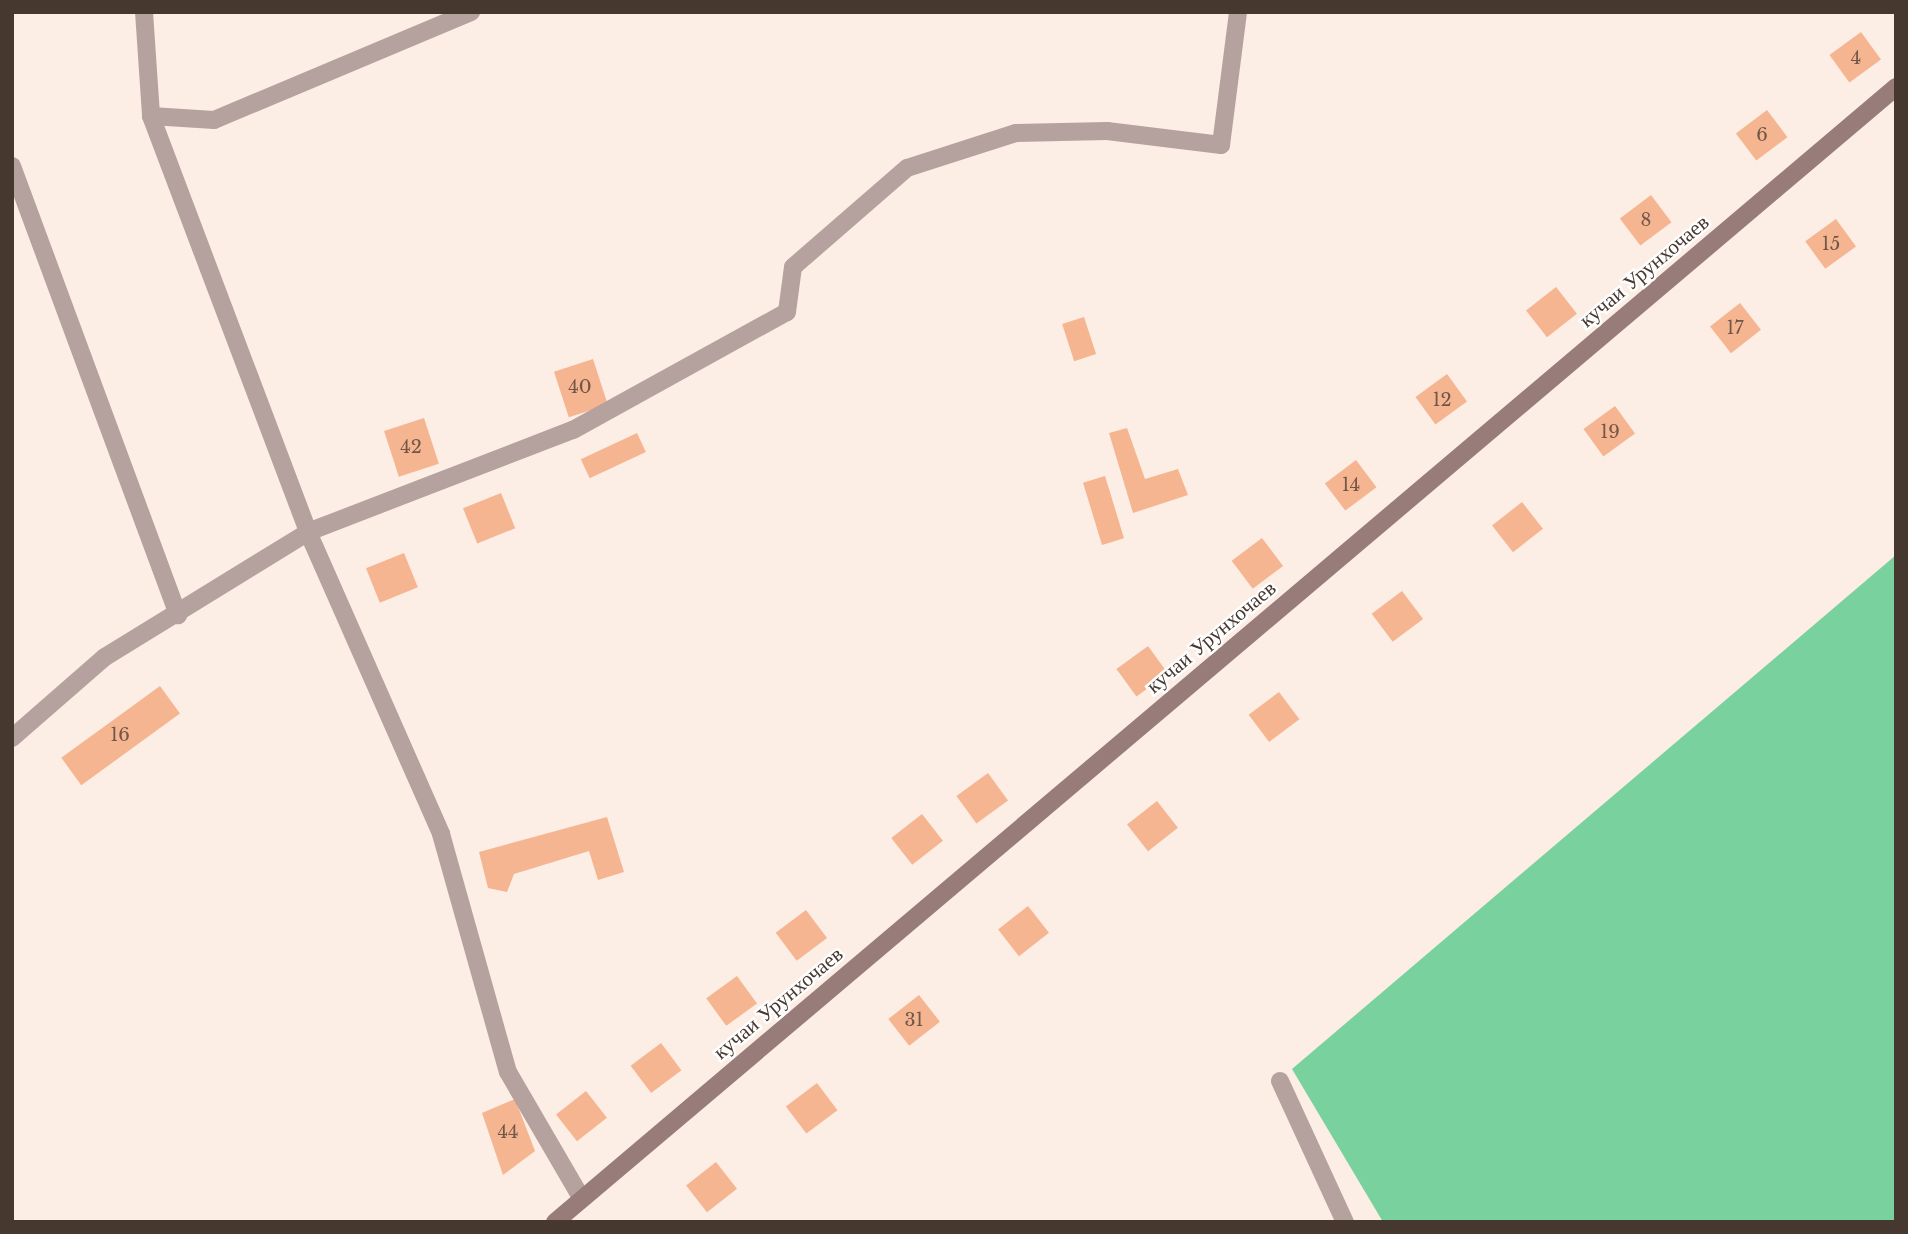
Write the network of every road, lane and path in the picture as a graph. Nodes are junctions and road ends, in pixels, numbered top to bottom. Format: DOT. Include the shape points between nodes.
graph roads {
  1 [pos="144,12"];
  2 [pos="471,12"];
  3 [pos="1238,12"];
  4 [pos="1896,87"];
  5 [pos="151,116"];
  6 [pos="12,166"];
  7 [pos="308,532"];
  8 [pos="178,615"];
  9 [pos="12,738"];
  10 [pos="1280,1081"];
  11 [pos="582,1199"];
  12 [pos="555,1222"];
  13 [pos="1345,1222"];
  1 -- 5 [label="street"];
  2 -- 5 [label="street" via="214,120"];
  3 -- 7 [label="street" via="1221,145 1107,131 1016,133 907,168 793,267 787,312 573,430"];
  4 -- 11 [label="street, кучаи Урунхочаев"];
  5 -- 7 [label="street"];
  6 -- 8 [label="street"];
  7 -- 8 [label="street"];
  7 -- 11 [label="street" via="442,834 508,1072"];
  8 -- 9 [label="street" via="104,657"];
  10 -- 13 [label="street"];
  11 -- 12 [label="street, кучаи Урунхочаев"];
}
